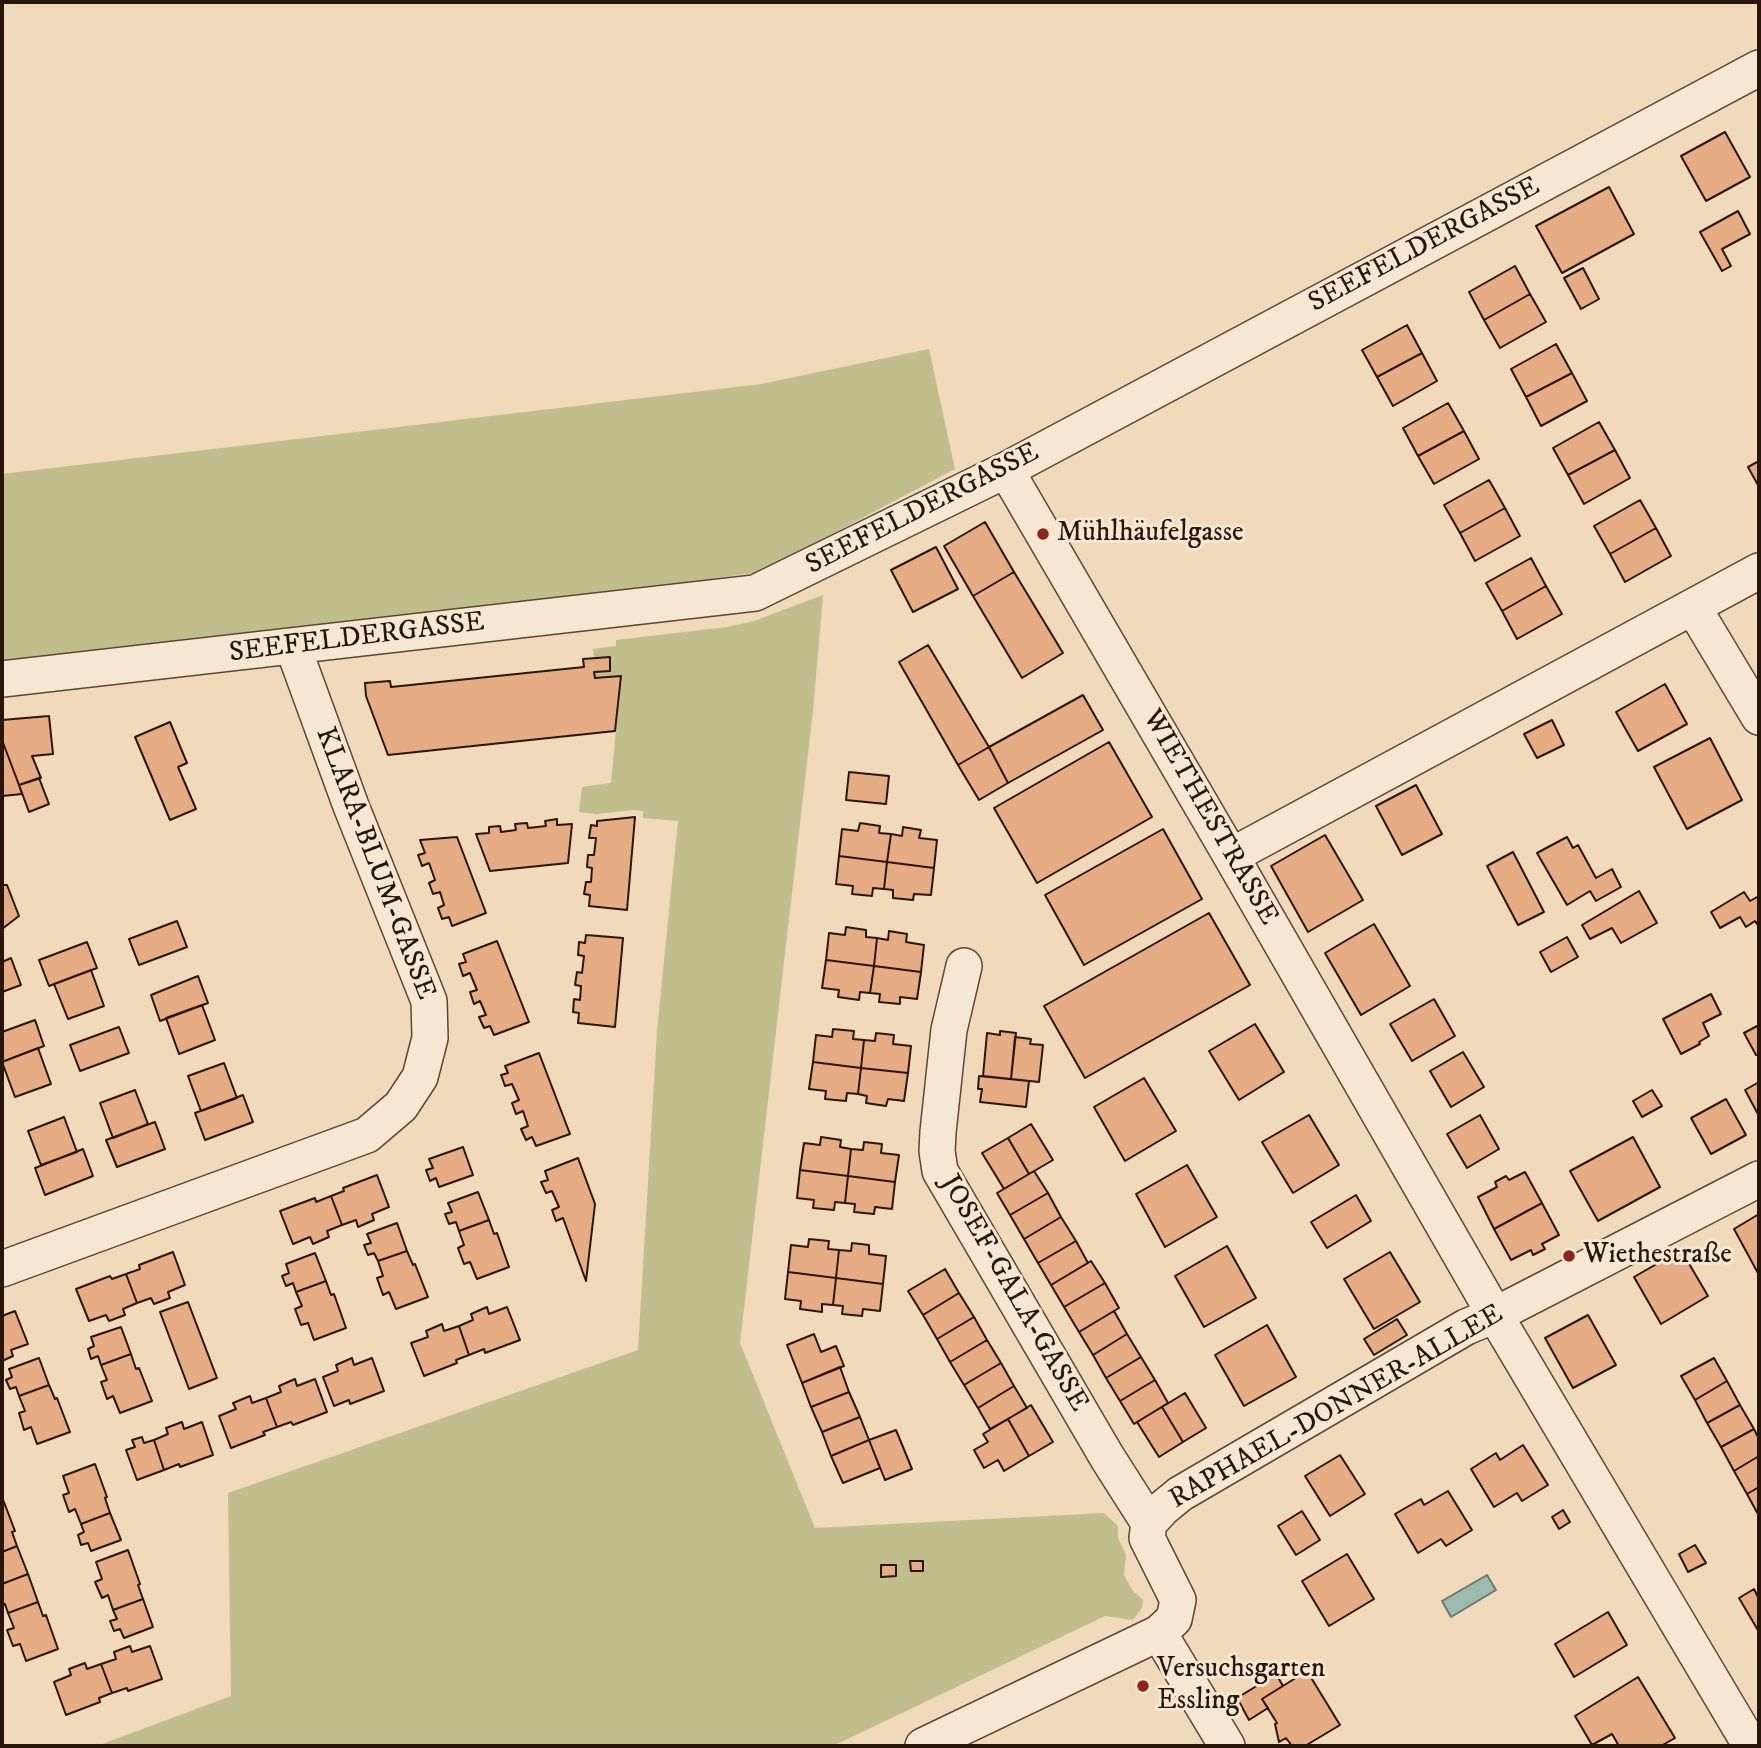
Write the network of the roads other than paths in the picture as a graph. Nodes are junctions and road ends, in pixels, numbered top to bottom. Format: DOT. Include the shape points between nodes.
graph roads {
  1 [pos="1759,68"];
  2 [pos="1006,470"];
  3 [pos="1759,571"];
  4 [pos="1693,607"];
  5 [pos="293,647"];
  6 [pos="2,679"];
  7 [pos="1759,717"];
  8 [pos="1231,856"];
  9 [pos="964,966"];
  10 [pos="1759,1180"];
  11 [pos="2,1269"];
  12 [pos="1495,1315"];
  13 [pos="1149,1523"];
  14 [pos="1159,1633"];
  15 [pos="923,1746"];
  16 [pos="1227,1746"];
  17 [pos="1751,1746"];
  1 -- 2 [label="street, SEEFELDERGASSE"];
  2 -- 5 [label="street, SEEFELDERGASSE" via="755,593"];
  2 -- 8 [label="street, WIETHESTRASSE"];
  3 -- 4 [label="street"];
  4 -- 7 [label="street"];
  4 -- 8 [label="street"];
  5 -- 6 [label="street, SEEFELDERGASSE"];
  5 -- 11 [label="street, KLARA-BLUM-GASSE" via="429,1001 430,1038 420,1077 401,1106 367,1135"];
  8 -- 12 [label="street, WIETHESTRASSE"];
  9 -- 13 [label="street, JOSEF-GALA-GASSE" via="948,1043 938,1132 940,1171"];
  10 -- 12 [label="street, RAPHAEL-DONNER-ALLEE"];
  12 -- 13 [label="street, RAPHAEL-DONNER-ALLEE" via="1466,1327 1180,1494"];
  12 -- 17 [label="street, WIETHESTRASSE"];
  13 -- 14 [label="street, RAPHAEL-DONNER-ALLEE" via="1147,1538 1178,1600 1174,1619"];
  14 -- 15 [label="street"];
  14 -- 16 [label="street"];
}
